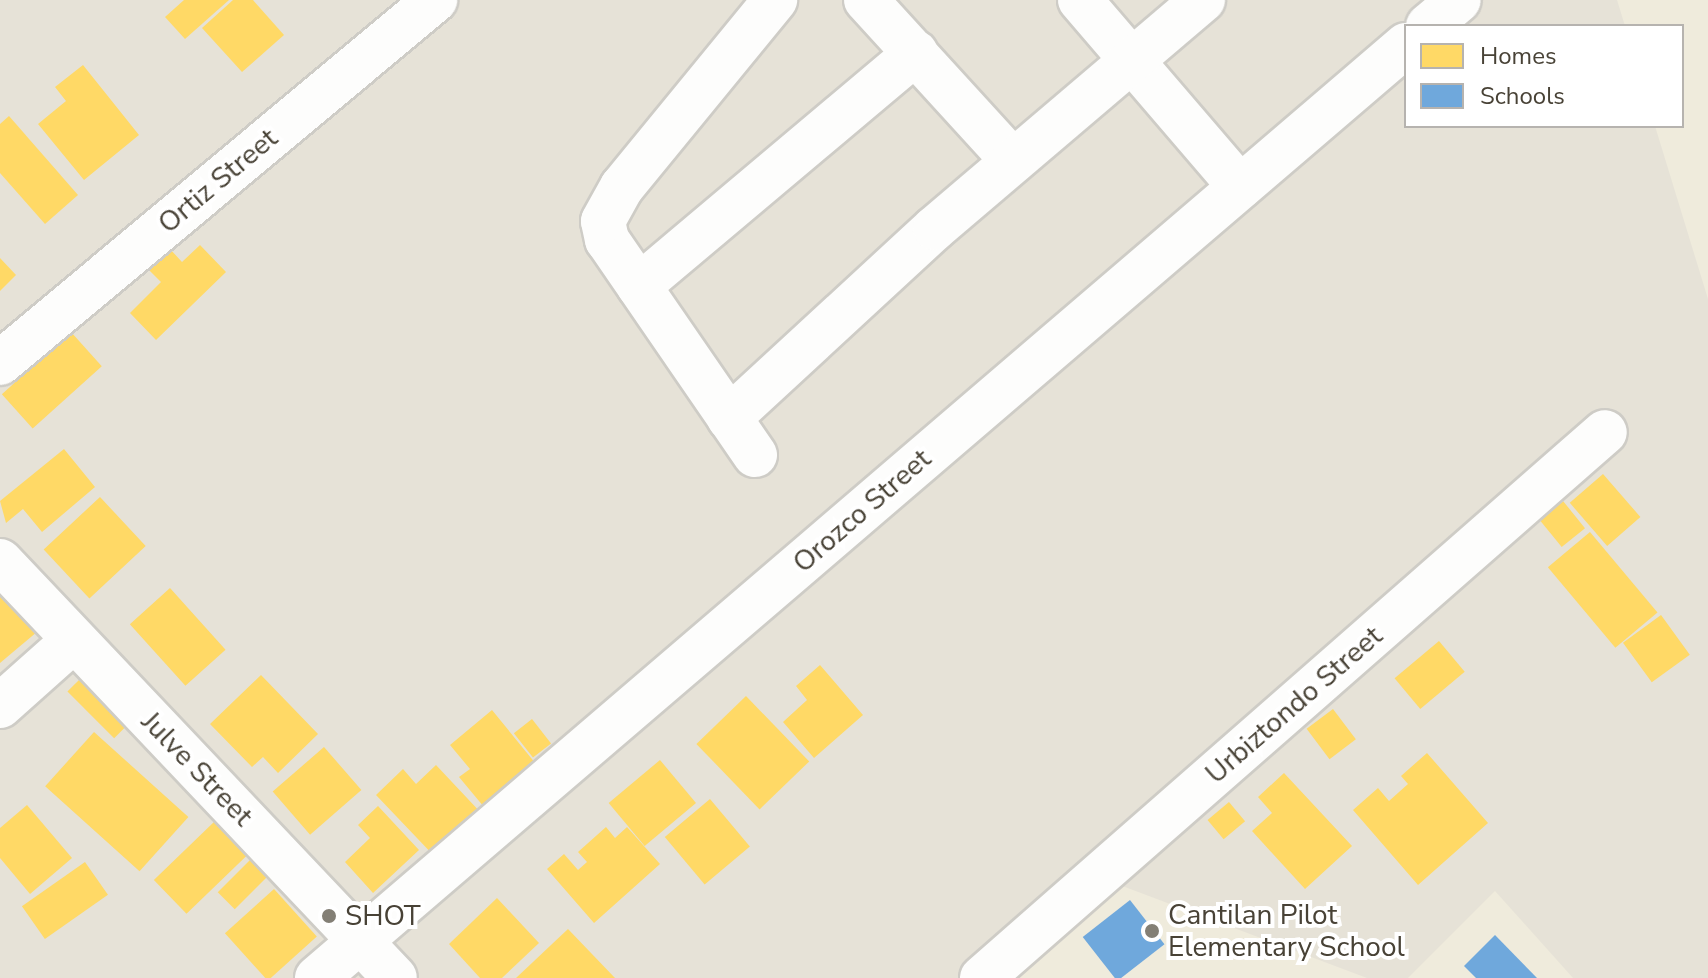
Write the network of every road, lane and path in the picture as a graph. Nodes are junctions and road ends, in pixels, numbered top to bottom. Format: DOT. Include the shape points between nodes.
graph roads {
  1 [pos="435,0"];
  2 [pos="775,0"];
  3 [pos="866,0"];
  4 [pos="1080,0"];
  5 [pos="1203,0"];
  6 [pos="1459,0"];
  7 [pos="1430,24"];
  8 [pos="1404,47"];
  9 [pos="916,53"];
  10 [pos="1133,58"];
  11 [pos="1013,161"];
  12 [pos="1240,187"];
  13 [pos="639,286"];
  14 [pos="0,363"];
  15 [pos="729,418"];
  16 [pos="1605,432"];
  17 [pos="755,455"];
  18 [pos="0,561"];
  19 [pos="74,640"];
  20 [pos="0,706"];
  21 [pos="361,941"];
  22 [pos="317,978"];
  23 [pos="395,978"];
  24 [pos="982,978"];
  1 -- 14 [label="street, Ortiz Street"];
  2 -- 13 [label="street" via="606,211 607,240"];
  3 -- 9 [label="street"];
  4 -- 10 [label="street"];
  5 -- 10 [label="street"];
  6 -- 7 [label="street"];
  8 -- 12 [label="street, Orozco Street"];
  9 -- 11 [label="street"];
  9 -- 13 [label="street"];
  10 -- 11 [label="street"];
  10 -- 12 [label="street"];
  11 -- 15 [label="street"];
  12 -- 21 [label="street, Orozco Street"];
  13 -- 15 [label="street"];
  15 -- 17 [label="street"];
  16 -- 24 [label="street, Urbiztondo Street"];
  18 -- 19 [label="street, Julve Street"];
  19 -- 20 [label="street"];
  19 -- 21 [label="street, Julve Street"];
  21 -- 22 [label="street, Orozco Street"];
  21 -- 23 [label="street, Julve Street"];
}
